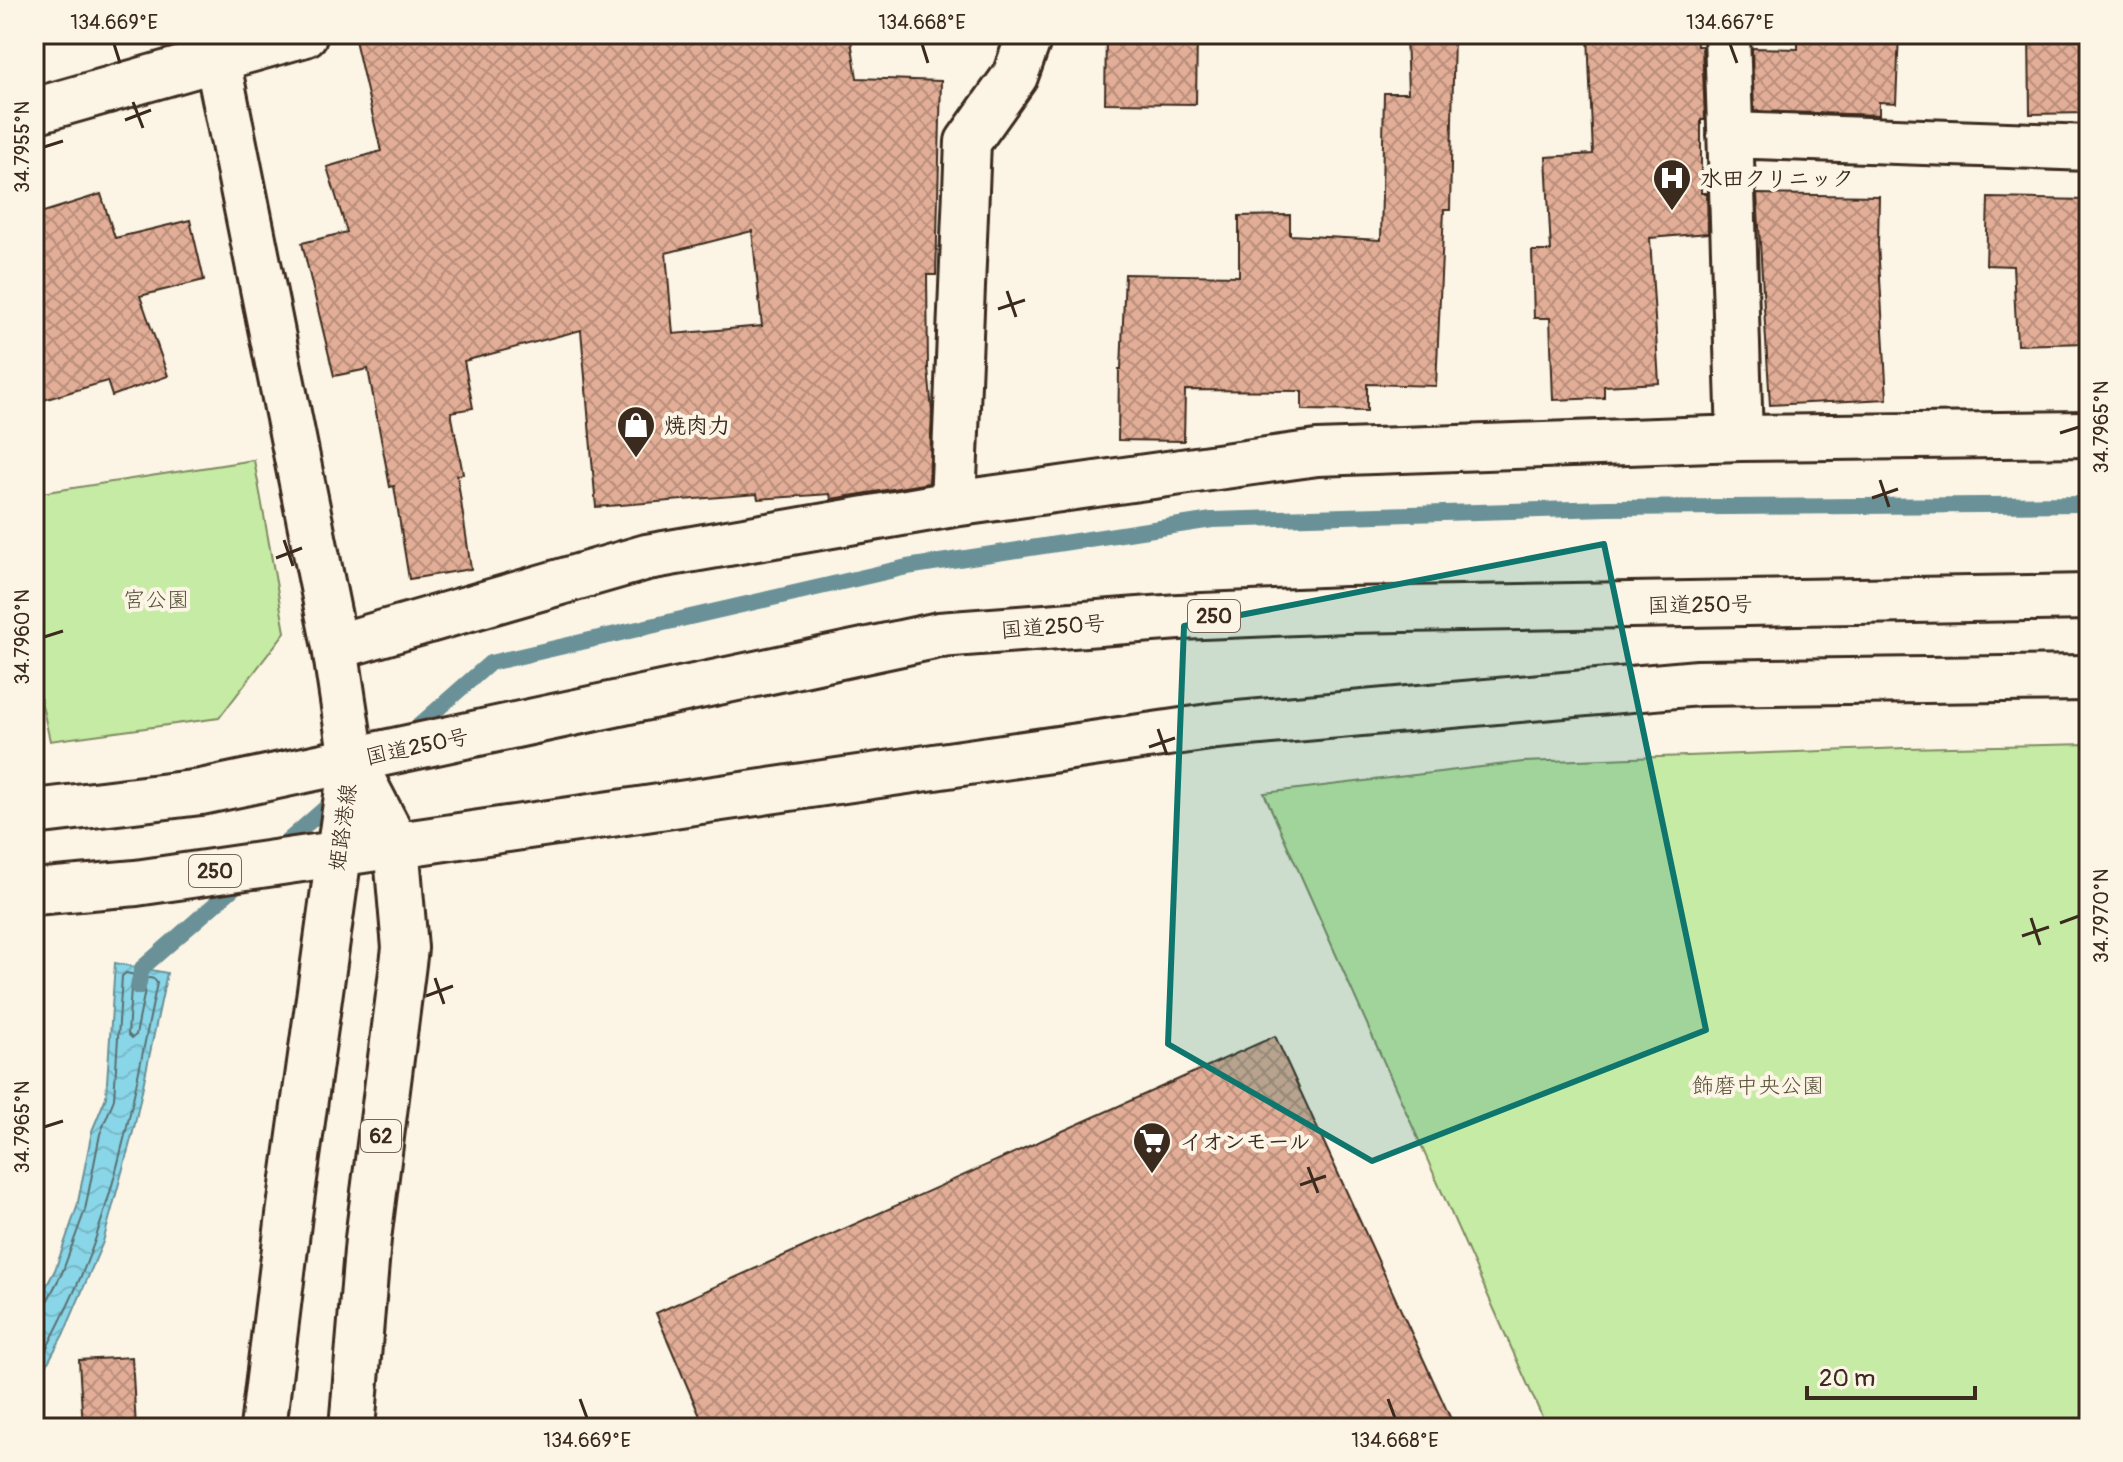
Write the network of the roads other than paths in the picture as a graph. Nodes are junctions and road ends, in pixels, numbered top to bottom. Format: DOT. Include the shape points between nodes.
graph roads {
  1 [pos="305,34"];
  2 [pos="1030,34"];
  3 [pos="1727,34"];
  4 [pos="215,46"];
  5 [pos="34,111"];
  6 [pos="1730,135"];
  7 [pos="2089,148"];
  8 [pos="2089,434"];
  9 [pos="1740,438"];
  10 [pos="953,504"];
  11 [pos="2089,597"];
  12 [pos="335,647"];
  13 [pos="2089,678"];
  14 [pos="352,760"];
  15 [pos="34,812"];
  16 [pos="396,844"];
  17 [pos="338,852"];
  18 [pos="34,892"];
  19 [pos="263,1428"];
  20 [pos="352,1428"];
  1 -- 4 [label="main road"];
  2 -- 10 [label="main road" via="1015,76 968,142"];
  3 -- 6 [label="main road"];
  4 -- 5 [label="main road"];
  4 -- 12 [label="main road"];
  6 -- 7 [label="main road"];
  6 -- 9 [label="main road"];
  8 -- 9 [label="main road"];
  9 -- 10 [label="main road" via="1317,453"];
  10 -- 12 [label="main road" via="647,557"];
  11 -- 14 [label="main road, 国道250号 / 250" via="1346,610 939,635"];
  12 -- 14 [label="main road"];
  13 -- 16 [label="main road, 250" via="1698,683 1216,726"];
  14 -- 15 [label="main road, 国道250号 / 250" via="201,792"];
  14 -- 16 [label="main road, 姫路港線 / 62"];
  14 -- 17 [label="main road, 姫路港線"];
  16 -- 17 [label="main road, 250"];
  16 -- 20 [label="main road, 姫路港線 / 62" via="405,948 368,1239"];
  17 -- 18 [label="main road, 250" via="136,883"];
  17 -- 19 [label="main road, 姫路港線"];
}
